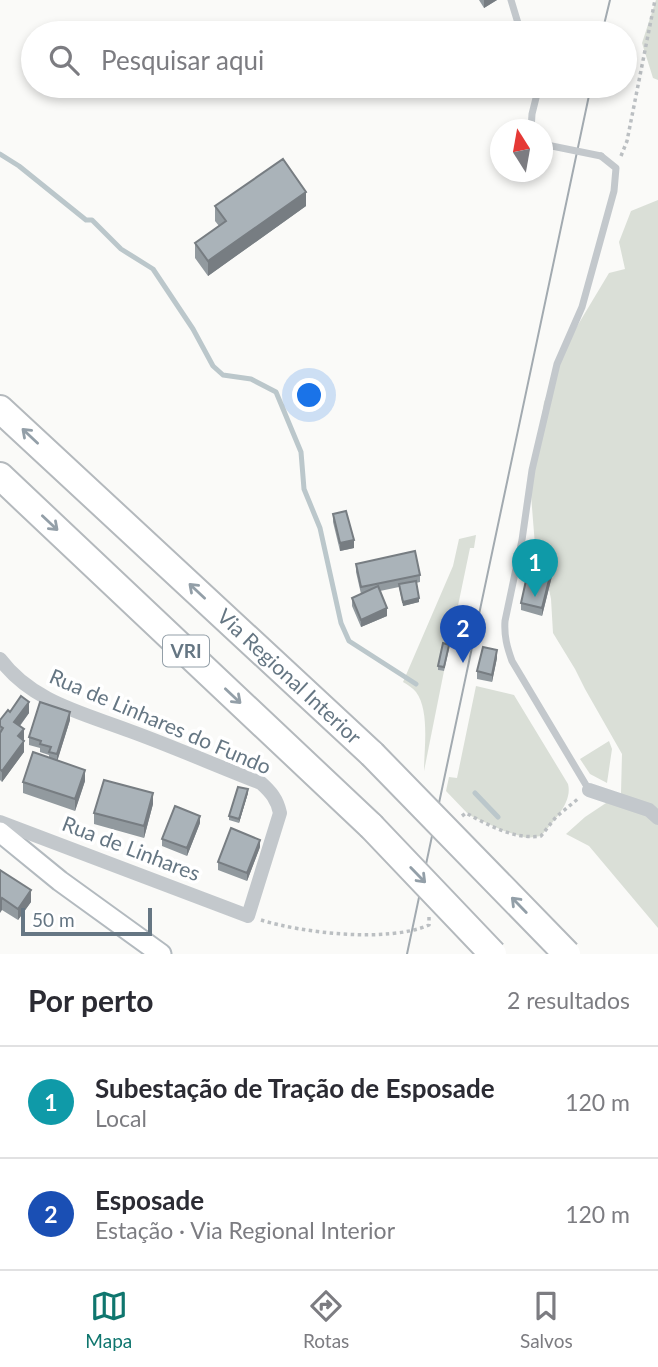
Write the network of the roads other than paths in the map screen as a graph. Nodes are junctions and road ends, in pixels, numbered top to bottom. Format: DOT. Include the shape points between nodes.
graph roads {
  1 [pos="511,0"];
  2 [pos="517,21"];
  3 [pos="536,98"];
  4 [pos="532,119"];
  5 [pos="553,146"];
  6 [pos="0,409"];
  7 [pos="0,476"];
  8 [pos="0,659"];
  9 [pos="589,790"];
  10 [pos="658,818"];
  11 [pos="0,822"];
  12 [pos="0,832"];
  13 [pos="248,916"];
  14 [pos="161,954"];
  15 [pos="493,954"];
  16 [pos="567,954"];
  1 -- 2 [label="lane"];
  3 -- 4 [label="lane"];
  5 -- 9 [label="lane, bridge" via="601,156 616,168 614,191 582,307 557,364 532,470 504,634 512,661"];
  16 -- 6 [label="highway, Via Regional Interior / VRI, one-way, bridge" via="372,754"];
  7 -- 15 [label="highway, VRI, one-way, bridge" via="371,826"];
  8 -- 13 [label="street, Rua de Linhares do Fundo" via="37,694 261,783 271,792 280,813"];
  9 -- 10 [label="street" via="649,810"];
  11 -- 13 [label="street, Rua de Linhares"];
  12 -- 14 [label="main road"];
}
